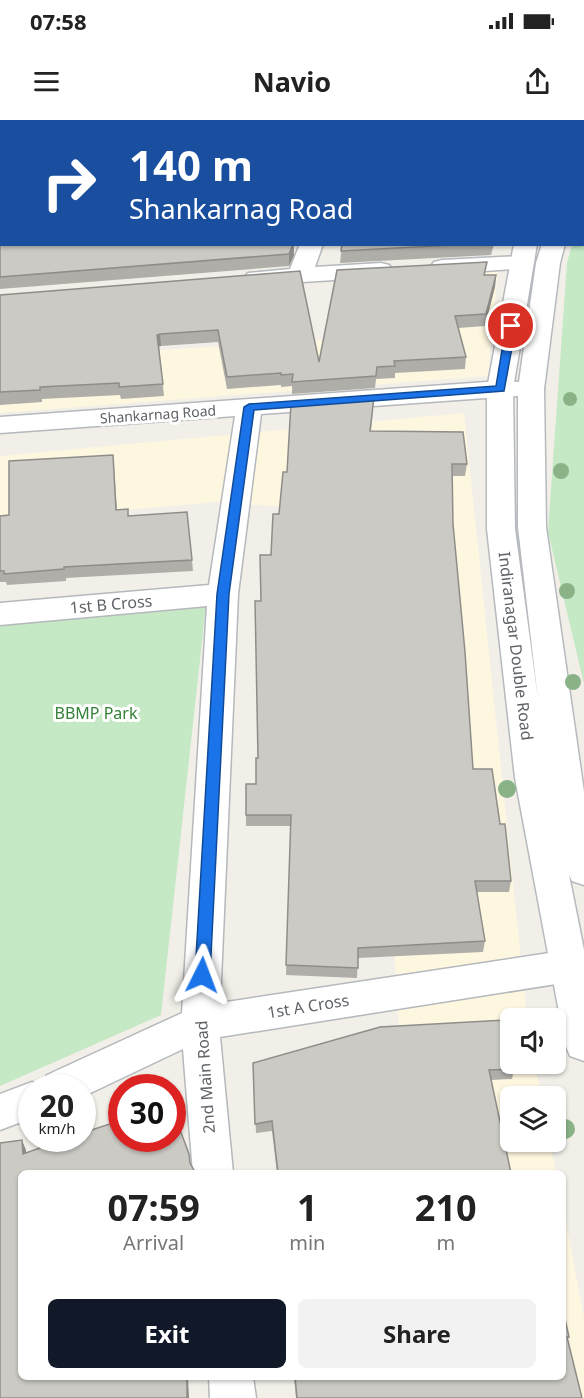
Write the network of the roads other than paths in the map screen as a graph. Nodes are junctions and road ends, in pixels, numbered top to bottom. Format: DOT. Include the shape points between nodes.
graph roads {
  1 [pos="311,246"];
  2 [pos="553,246"];
  3 [pos="524,254"];
  4 [pos="300,274"];
  5 [pos="231,280"];
  6 [pos="500,389"];
  7 [pos="531,389"];
  8 [pos="249,407"];
  9 [pos="0,425"];
  10 [pos="223,594"];
  11 [pos="0,614"];
  12 [pos="560,777"];
  13 [pos="584,871"];
  14 [pos="569,966"];
  15 [pos="200,1023"];
  16 [pos="584,1044"];
  17 [pos="91,1074"];
  18 [pos="18,1105"];
  19 [pos="0,1112"];
  20 [pos="213,1170"];
  21 [pos="231,1380"];
  22 [pos="233,1398"];
  1 -- 4 [label="street"];
  2 -- 7 [label="street, Indiranagar Double Road"];
  3 -- 4 [label="street" via="411,269"];
  3 -- 6 [label="street, Indiranagar Double Road"];
  4 -- 5 [label="street"];
  6 -- 7 [label="street, Shankarnag Road"];
  6 -- 8 [label="street, Shankarnag Road"];
  6 -- 12 [label="street, Indiranagar Double Road" via="501,529"];
  7 -- 12 [label="street, Indiranagar Double Road" via="532,527"];
  8 -- 9 [label="street, Shankarnag Road"];
  8 -- 10 [label="street, 2nd Main Road"];
  10 -- 11 [label="street, 1st B Cross"];
  10 -- 15 [label="street, 2nd Main Road"];
  12 -- 13 [label="street, Indiranagar Double Road"];
  12 -- 14 [label="street, Indiranagar Double Road"];
  14 -- 15 [label="street, 1st A Cross"];
  14 -- 16 [label="street, Indiranagar Double Road"];
  15 -- 17 [label="street, 1st A Cross"];
  15 -- 20 [label="street, 2nd Main Road"];
  18 -- 19 [label="street"];
  21 -- 22 [label="street"];
}
